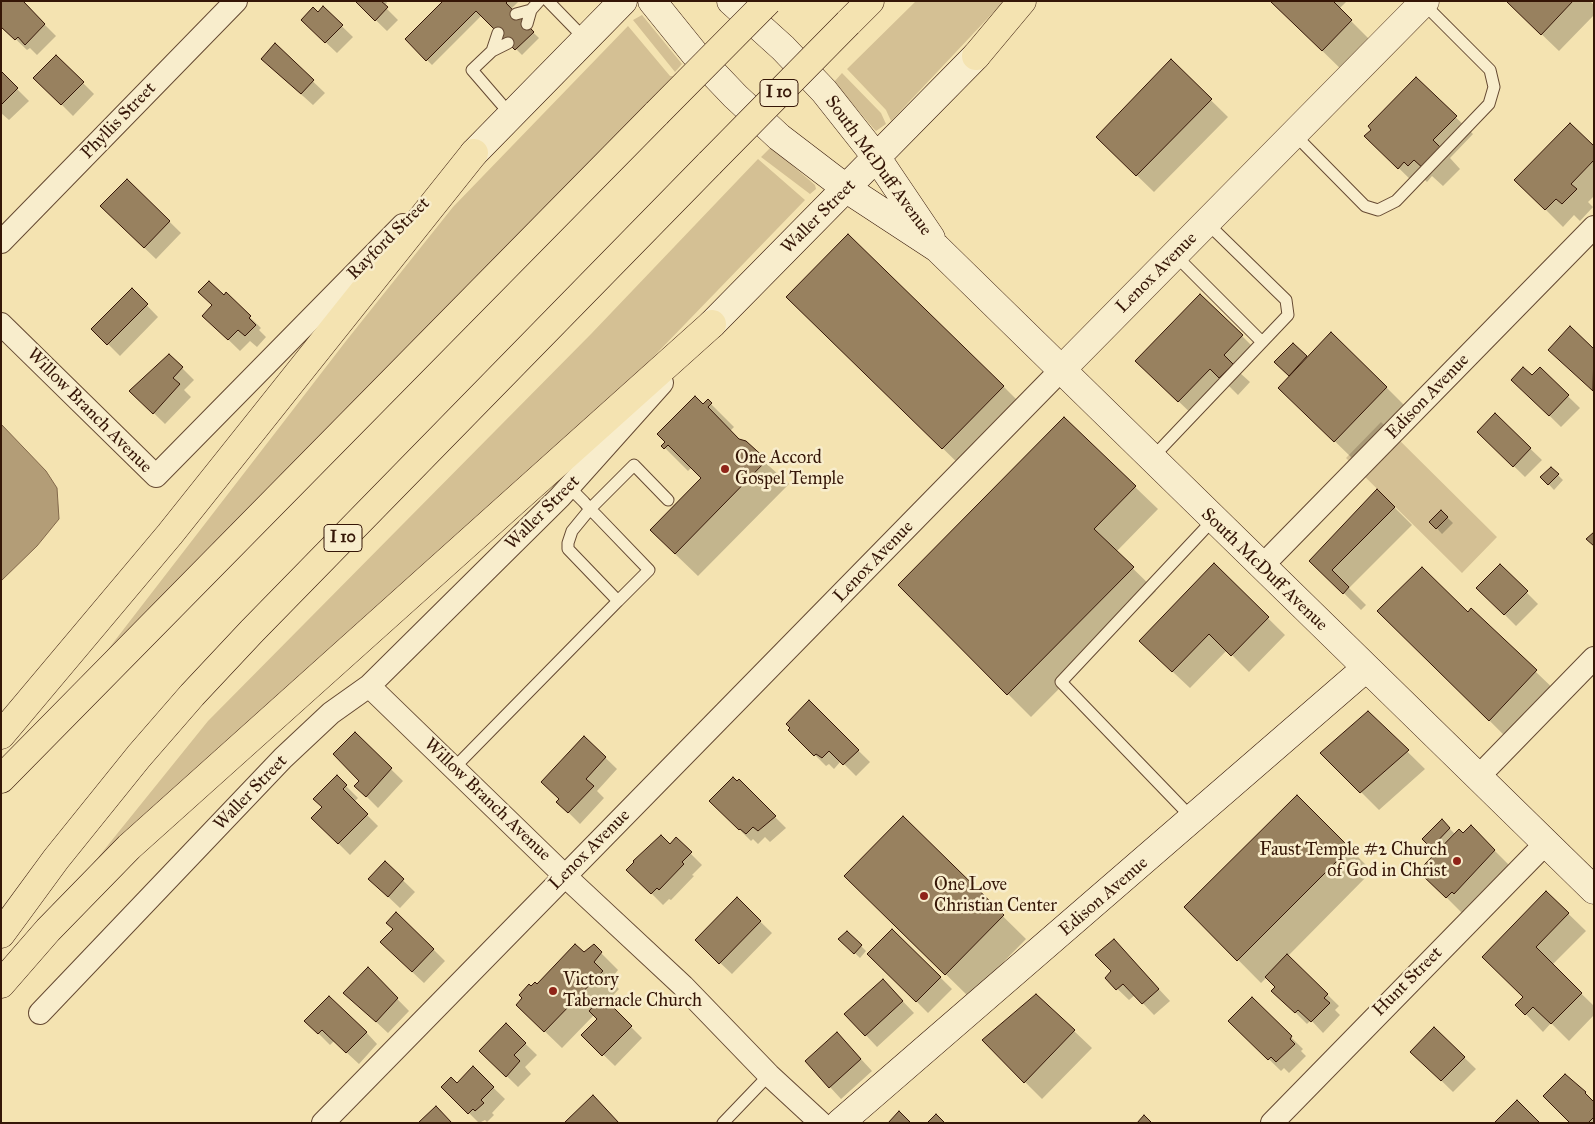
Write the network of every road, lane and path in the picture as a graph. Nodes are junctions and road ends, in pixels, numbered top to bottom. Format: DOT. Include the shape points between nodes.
graph roads {
  1 [pos="236,1"];
  2 [pos="548,1"];
  3 [pos="623,1"];
  4 [pos="652,1"];
  5 [pos="731,1"];
  6 [pos="768,1"];
  7 [pos="870,1"];
  8 [pos="1022,1"];
  9 [pos="1034,1"];
  10 [pos="1424,2"];
  11 [pos="535,6"];
  12 [pos="516,14"];
  13 [pos="527,24"];
  14 [pos="498,32"];
  15 [pos="585,40"];
  16 [pos="508,43"];
  17 [pos="492,51"];
  18 [pos="976,56"];
  19 [pos="510,114"];
  20 [pos="1294,134"];
  21 [pos="474,153"];
  22 [pos="877,158"];
  23 [pos="847,188"];
  24 [pos="1207,222"];
  25 [pos="1594,227"];
  26 [pos="1,242"];
  27 [pos="937,248"];
  28 [pos="1175,254"];
  29 [pos="1,324"];
  30 [pos="712,324"];
  31 [pos="1262,342"];
  32 [pos="1061,370"];
  33 [pos="1151,459"];
  34 [pos="156,476"];
  35 [pos="570,488"];
  36 [pos="668,500"];
  37 [pos="590,509"];
  38 [pos="1213,520"];
  39 [pos="1262,567"];
  40 [pos="618,601"];
  41 [pos="1592,664"];
  42 [pos="1366,668"];
  43 [pos="369,686"];
  44 [pos="1,735"];
  45 [pos="454,768"];
  46 [pos="1480,776"];
  47 [pos="1,779"];
  48 [pos="1193,820"];
  49 [pos="1546,843"];
  50 [pos="565,876"];
  51 [pos="1594,890"];
  52 [pos="1,934"];
  53 [pos="1,984"];
  54 [pos="40,1013"];
  55 [pos="769,1075"];
  56 [pos="323,1123"];
  57 [pos="724,1123"];
  58 [pos="821,1123"];
  59 [pos="840,1123"];
  60 [pos="1272,1123"];
  1 -- 26 [label="street, Phyllis Street"];
  2 -- 15 [label="lane"];
  3 -- 15 [label="main road, Rayford Street"];
  4 -- 23 [label="main road, South McDuff Avenue" via="694,53 735,96 779,137"];
  5 -- 22 [label="main road, South McDuff Avenue" via="824,91"];
  6 -- 47 [label="highway, bridge"];
  7 -- 52 [label="highway, I 10, bridge" via="192,695 56,859"];
  8 -- 18 [label="highway"];
  9 -- 18 [label="street, Waller Street"];
  10 -- 20 [label="main road, Lenox Avenue"];
  10 -- 20 [label="lane" via="1490,70 1494,87 1489,104 1396,201 1378,210 1365,206"];
  11 -- 12 [label="lane"];
  11 -- 13 [label="lane"];
  14 -- 17 [label="lane"];
  15 -- 19 [label="main road, Rayford Street"];
  16 -- 17 [label="lane"];
  17 -- 19 [label="lane" via="472,70"];
  18 -- 22 [label="main road, Waller Street"];
  19 -- 21 [label="main road, Rayford Street"];
  20 -- 24 [label="main road, Lenox Avenue"];
  21 -- 34 [label="street, Rayford Street"];
  21 -- 44 [label="highway" via="170,534"];
  22 -- 23 [label="main road, Waller Street"];
  22 -- 27 [label="main road, South McDuff Avenue"];
  23 -- 27 [label="main road, South McDuff Avenue"];
  23 -- 30 [label="main road, Waller Street"];
  24 -- 28 [label="main road, Lenox Avenue"];
  24 -- 31 [label="lane" via="1286,300 1288,315"];
  25 -- 39 [label="street, Edison Avenue" via="1436,378 1340,476 1301,516"];
  27 -- 32 [label="main road, South McDuff Avenue"];
  28 -- 31 [label="lane"];
  28 -- 32 [label="main road, Lenox Avenue"];
  29 -- 34 [label="street, Willow Branch Avenue"];
  30 -- 35 [label="street, Waller Street"];
  30 -- 53 [label="highway" via="129,847 48,930"];
  31 -- 33 [label="lane"];
  32 -- 33 [label="main road, South McDuff Avenue"];
  32 -- 50 [label="street, Lenox Avenue"];
  33 -- 38 [label="main road, South McDuff Avenue"];
  35 -- 37 [label="lane"];
  35 -- 43 [label="street, Waller Street"];
  36 -- 37 [label="lane" via="634,465"];
  37 -- 40 [label="lane" via="572,531 568,549"];
  37 -- 40 [label="lane" via="649,570"];
  38 -- 39 [label="main road, South McDuff Avenue"];
  38 -- 48 [label="lane" via="1061,682"];
  39 -- 42 [label="main road, South McDuff Avenue"];
  40 -- 45 [label="lane"];
  41 -- 46 [label="street"];
  42 -- 46 [label="main road, South McDuff Avenue"];
  42 -- 48 [label="main road, Edison Avenue"];
  43 -- 45 [label="street, Willow Branch Avenue"];
  43 -- 54 [label="street, Waller Street" via="331,713 283,758"];
  45 -- 50 [label="street, Willow Branch Avenue"];
  46 -- 49 [label="main road, South McDuff Avenue"];
  48 -- 59 [label="main road, Edison Avenue"];
  49 -- 51 [label="main road, South McDuff Avenue"];
  49 -- 60 [label="street, Hunt Street"];
  50 -- 55 [label="street, Willow Branch Avenue" via="683,986"];
  50 -- 56 [label="street, Lenox Avenue"];
  55 -- 57 [label="lane"];
  55 -- 58 [label="street, Willow Branch Avenue"];
}
